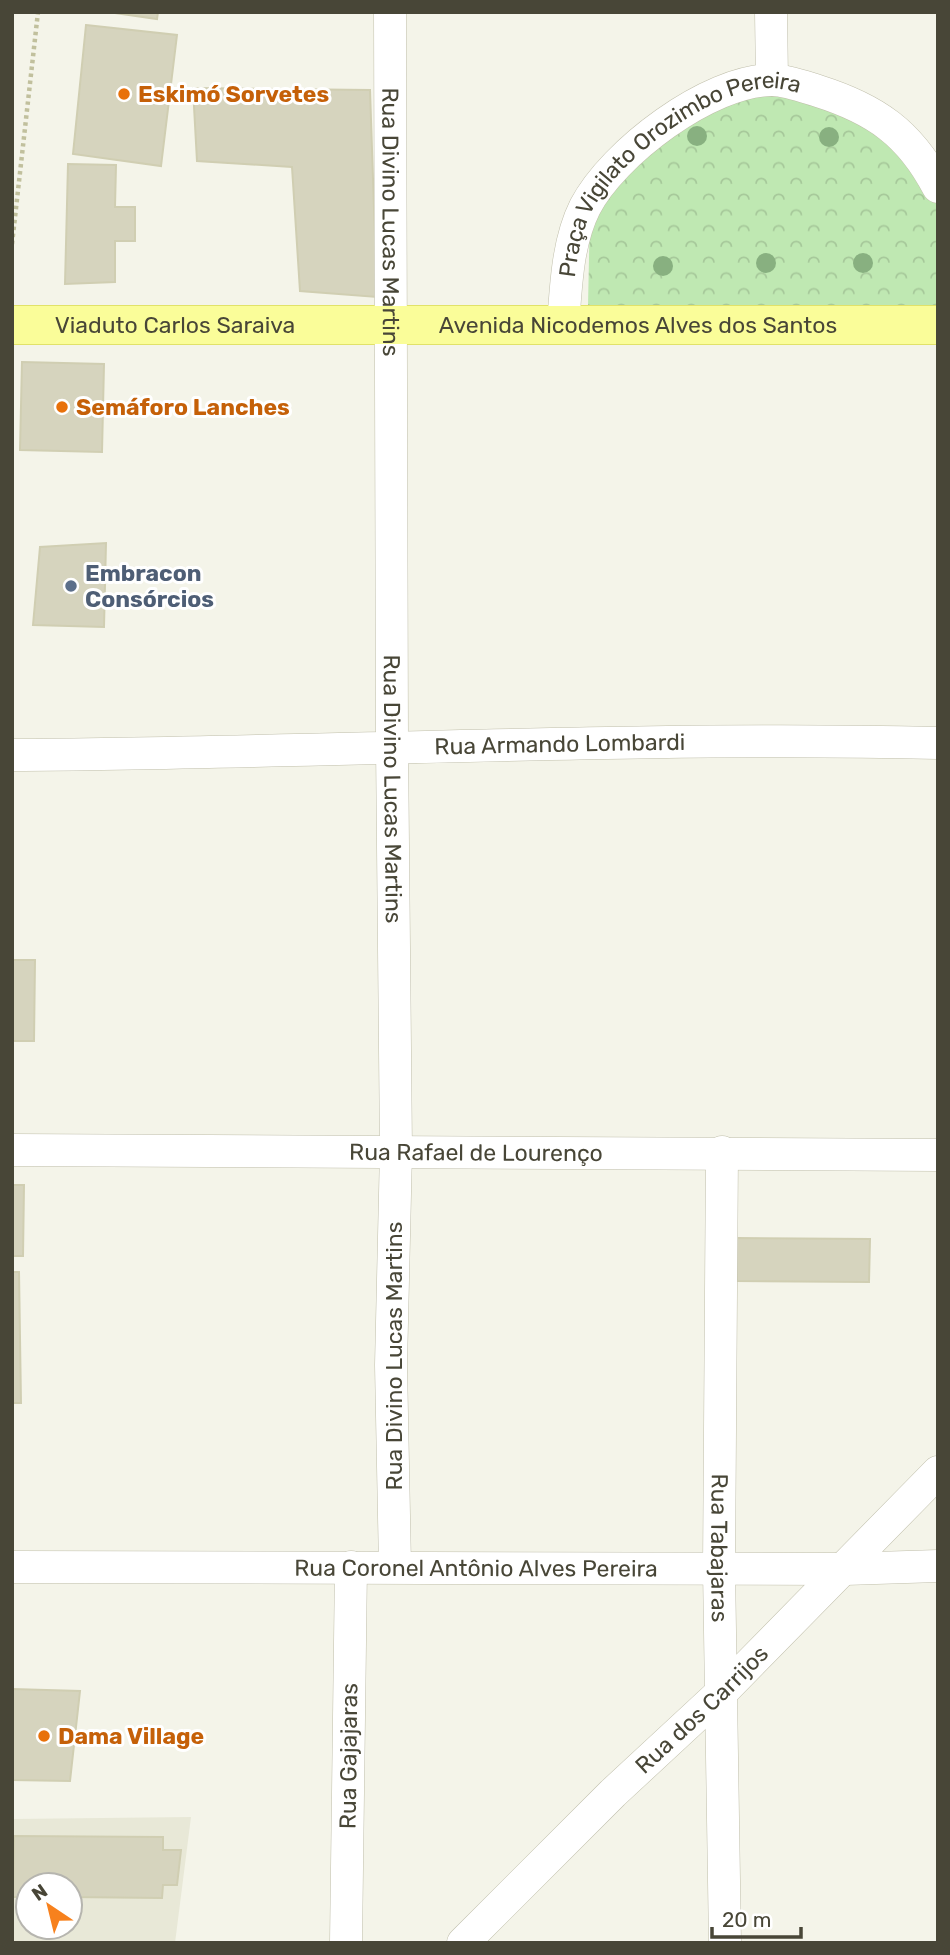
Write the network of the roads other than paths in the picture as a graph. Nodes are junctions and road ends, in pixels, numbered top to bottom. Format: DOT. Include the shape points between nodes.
graph roads {
  1 [pos="390,12"];
  2 [pos="771,12"];
  3 [pos="772,80"];
  4 [pos="938,187"];
  5 [pos="339,323"];
  6 [pos="12,325"];
  7 [pos="938,325"];
  8 [pos="390,326"];
  9 [pos="563,326"];
  10 [pos="938,743"];
  11 [pos="391,745"];
  12 [pos="12,755"];
  13 [pos="12,1150"];
  14 [pos="396,1150"];
  15 [pos="722,1153"];
  16 [pos="938,1154"];
  17 [pos="938,1472"];
  18 [pos="395,1566"];
  19 [pos="938,1566"];
  20 [pos="12,1567"];
  21 [pos="351,1567"];
  22 [pos="719,1569"];
  23 [pos="845,1569"];
  24 [pos="723,1691"];
  25 [pos="346,1943"];
  26 [pos="463,1943"];
  27 [pos="725,1943"];
  1 -- 8 [label="street, Rua Divino Lucas Martins"];
  2 -- 3 [label="street"];
  3 -- 4 [label="street, Praça Vigilato Orozimbo Pereira" via="871,111 901,134"];
  3 -- 9 [label="street, Praça Vigilato Orozimbo Pereira" via="692,106 642,141 603,180 584,209 574,237"];
  5 -- 6 [label="main road, Viaduto Carlos Saraiva"];
  5 -- 8 [label="main road, Avenida Nicodemos Alves dos Santos"];
  7 -- 9 [label="main road, Avenida Nicodemos Alves dos Santos"];
  8 -- 9 [label="main road, Avenida Nicodemos Alves dos Santos"];
  8 -- 11 [label="street, Rua Divino Lucas Martins"];
  10 -- 11 [label="street, Rua Armando Lombardi"];
  11 -- 12 [label="street, Rua Armando Lombardi" via="202,754"];
  11 -- 14 [label="street, Rua Divino Lucas Martins"];
  13 -- 14 [label="street, Rua Rafael de Lourenço"];
  14 -- 15 [label="street, Rua Rafael de Lourenço"];
  14 -- 18 [label="street, Rua Divino Lucas Martins" via="391,1365"];
  15 -- 16 [label="street, Rua Rafael de Lourenço"];
  15 -- 22 [label="street, Rua Tabajaras"];
  17 -- 23 [label="street, Rua dos Carrijos"];
  18 -- 21 [label="street, Rua Coronel Antônio Alves Pereira"];
  18 -- 22 [label="street, Rua Coronel Antônio Alves Pereira"];
  19 -- 23 [label="street, Rua Coronel Antônio Alves Pereira"];
  20 -- 21 [label="street, Rua Coronel Antônio Alves Pereira"];
  21 -- 25 [label="street, Rua Gajajaras"];
  22 -- 23 [label="street, Rua Coronel Antônio Alves Pereira"];
  22 -- 24 [label="street, Rua Tabajaras"];
  23 -- 24 [label="street, Rua dos Carrijos"];
  24 -- 26 [label="street, Rua dos Carrijos"];
  24 -- 27 [label="street, Rua Tabajaras"];
}
